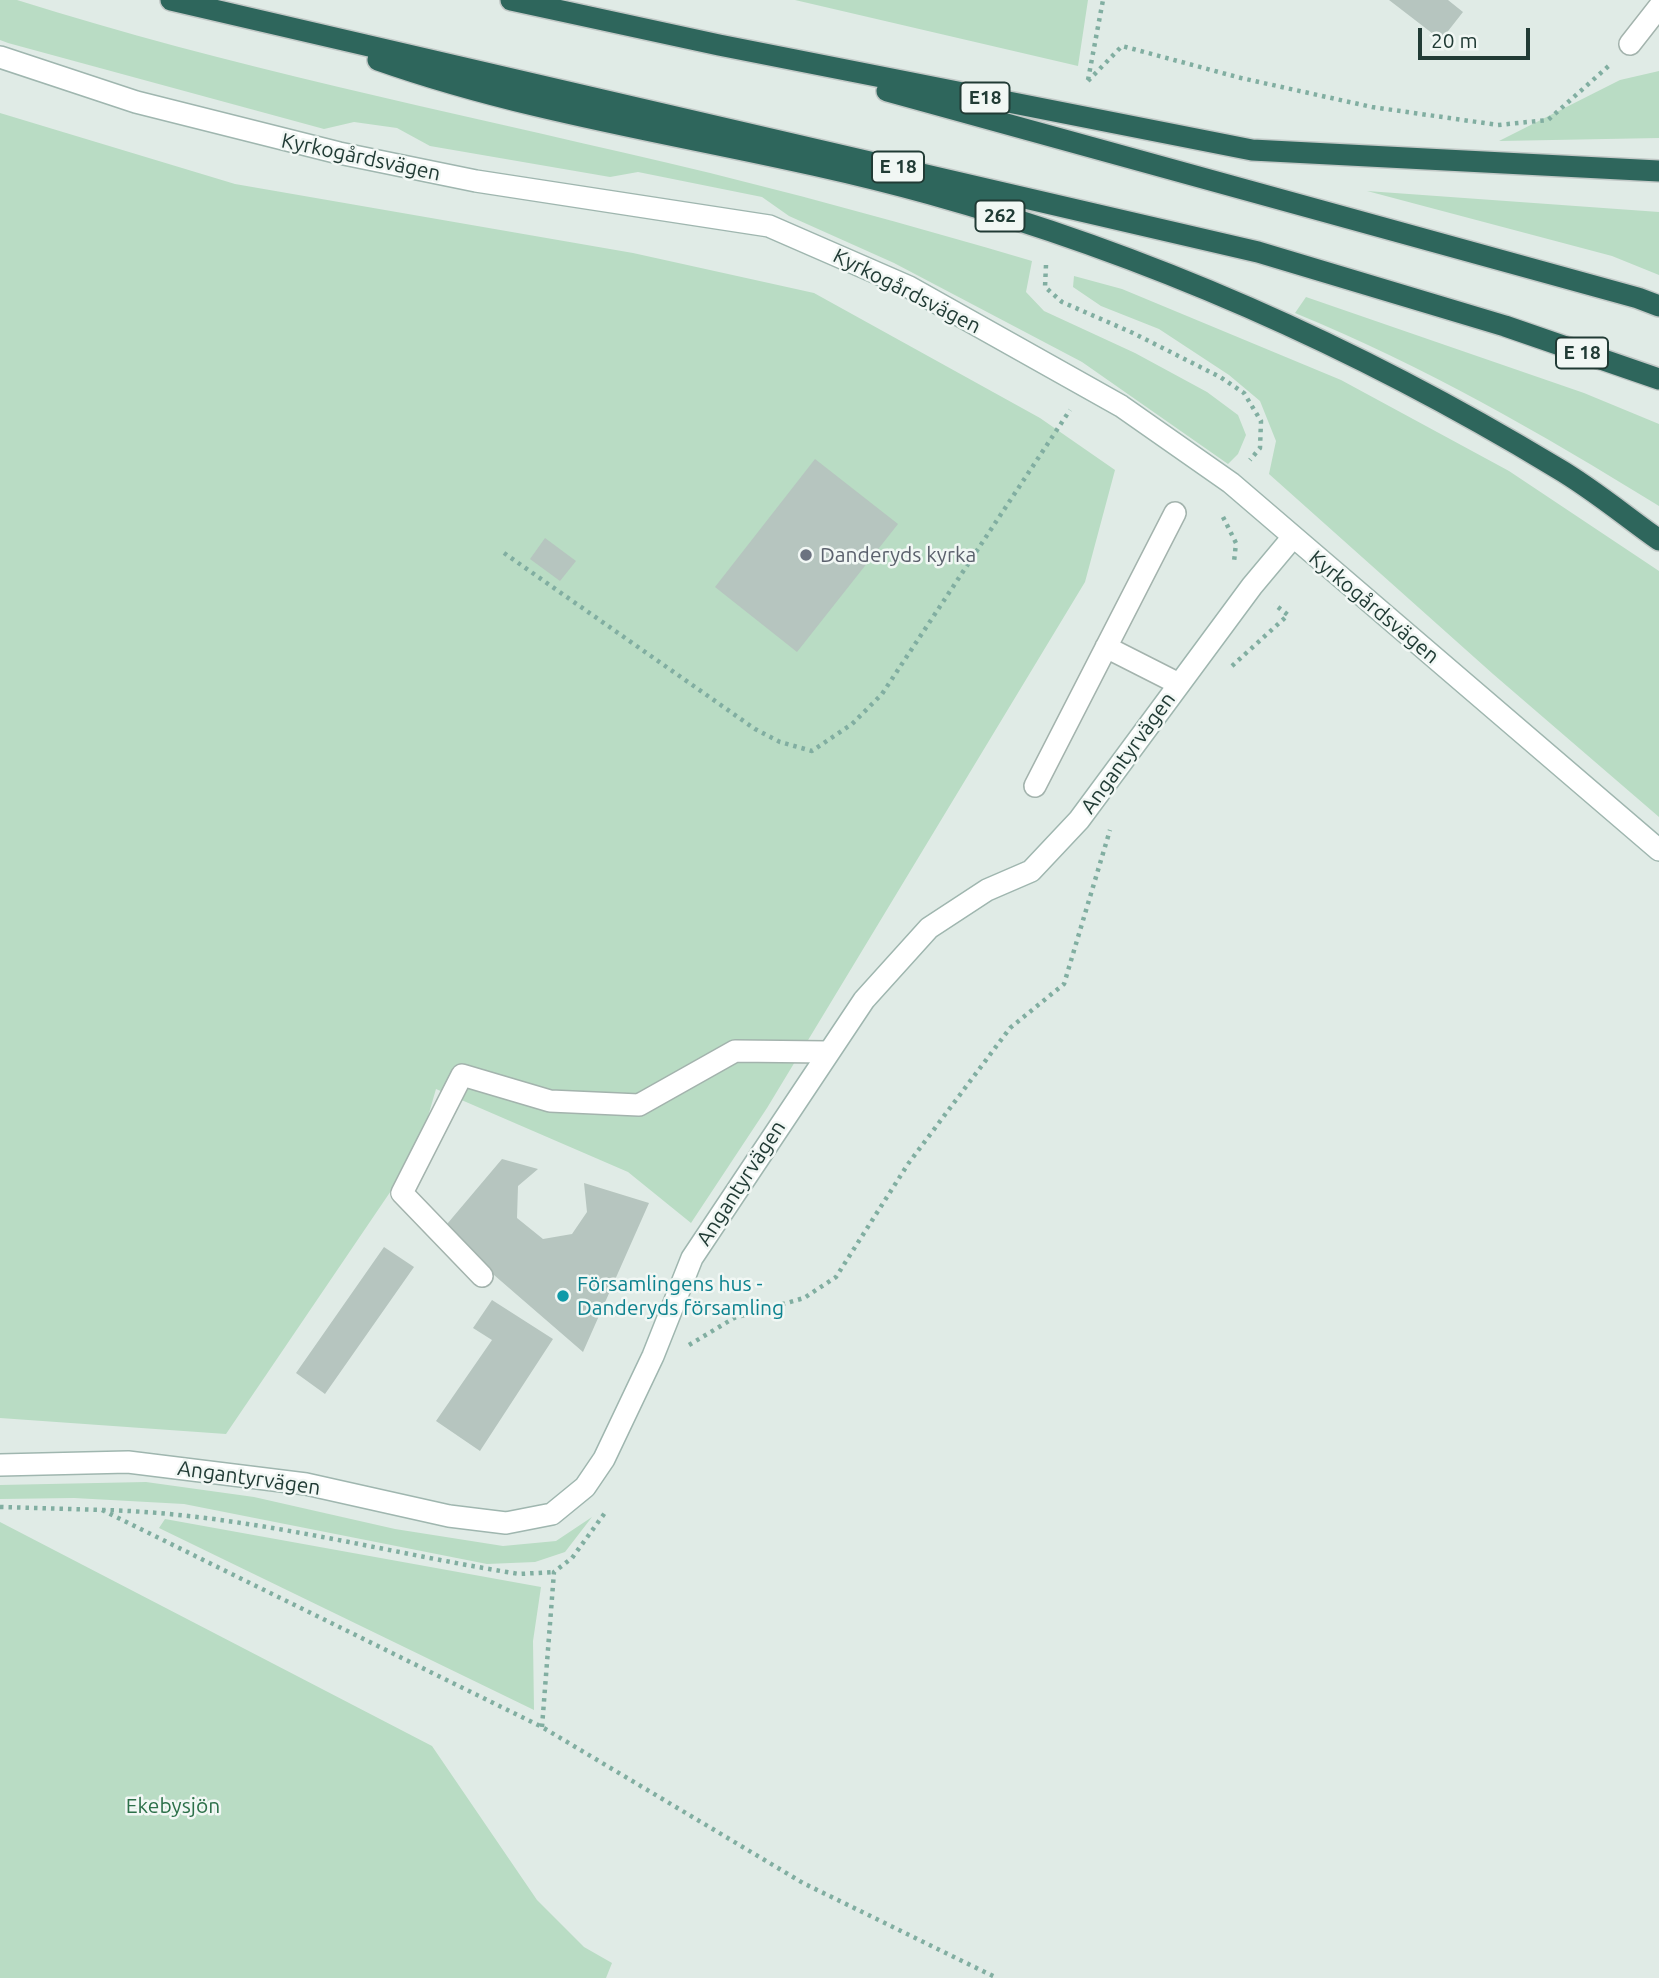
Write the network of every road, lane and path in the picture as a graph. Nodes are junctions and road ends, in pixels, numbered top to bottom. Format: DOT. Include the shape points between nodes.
graph roads {
  1 [pos="171,0"];
  2 [pos="511,0"];
  3 [pos="1103,0"];
  4 [pos="1651,0"];
  5 [pos="1659,7"];
  6 [pos="287,28"];
  7 [pos="1630,44"];
  8 [pos="719,45"];
  9 [pos="0,57"];
  10 [pos="1659,171"];
  11 [pos="1046,265"];
  12 [pos="1659,306"];
  13 [pos="1659,379"];
  14 [pos="1084,388"];
  15 [pos="1231,483"];
  16 [pos="1175,513"];
  17 [pos="1293,537"];
  18 [pos="1659,540"];
  19 [pos="504,553"];
  20 [pos="1252,586"];
  21 [pos="1106,647"];
  22 [pos="1223,675"];
  23 [pos="1178,684"];
  24 [pos="1035,786"];
  25 [pos="1112,824"];
  26 [pos="1659,850"];
  27 [pos="827,1052"];
  28 [pos="482,1276"];
  29 [pos="684,1357"];
  30 [pos="0,1465"];
  31 [pos="610,1506"];
  32 [pos="0,1507"];
  33 [pos="102,1510"];
  34 [pos="554,1572"];
  35 [pos="542,1727"];
  36 [pos="997,1978"];
  1 -- 6 [label="highway, E 18"];
  2 -- 8 [label="highway"];
  3 -- 7 [label="path" via="1088,81 1122,46 1372,107 1498,125 1548,120"];
  4 -- 5 [label="street"];
  5 -- 7 [label="street"];
  6 -- 13 [label="highway, E 18" via="1258,252 1505,326"];
  6 -- 18 [label="highway, 262" via="426,77 930,193 1132,258 1267,316 1429,396 1560,469"];
  8 -- 10 [label="highway, E18" via="1252,150"];
  8 -- 12 [label="highway"];
  9 -- 14 [label="street, Kyrkogårdsvägen" via="136,102 339,153 476,181 769,226 909,287"];
  11 -- 15 [label="path" via="1045,287 1062,302 1133,333 1244,393 1261,421 1260,448"];
  14 -- 15 [label="street, Kyrkogårdsvägen" via="1121,407"];
  14 -- 19 [label="path" via="882,694 852,724 812,751 755,729"];
  15 -- 17 [label="street, Kyrkogårdsvägen"];
  15 -- 20 [label="path" via="1219,508 1236,544 1233,569"];
  16 -- 21 [label="street"];
  17 -- 20 [label="street, Angantyrvägen"];
  17 -- 26 [label="street, Kyrkogårdsvägen"];
  20 -- 22 [label="path" via="1287,615"];
  20 -- 23 [label="street, Angantyrvägen"];
  21 -- 23 [label="street"];
  21 -- 24 [label="street"];
  23 -- 27 [label="street, Angantyrvägen" via="1079,820 1031,871 987,890 929,928 864,1000"];
  25 -- 29 [label="path" via="1064,985 1010,1028 908,1164 836,1277 804,1298 734,1318 690,1344"];
  27 -- 28 [label="street" via="735,1051 639,1105 550,1101 462,1075 402,1193"];
  27 -- 30 [label="street, Angantyrvägen" via="692,1258 653,1356 604,1459 585,1487 552,1514 506,1523 460,1518 306,1484 128,1462"];
  31 -- 34 [label="path" via="572,1558"];
  32 -- 33 [label="path"];
  33 -- 34 [label="path" via="153,1511 519,1574"];
  33 -- 35 [label="path"];
  34 -- 35 [label="path"];
  35 -- 36 [label="path" via="803,1883"];
}
